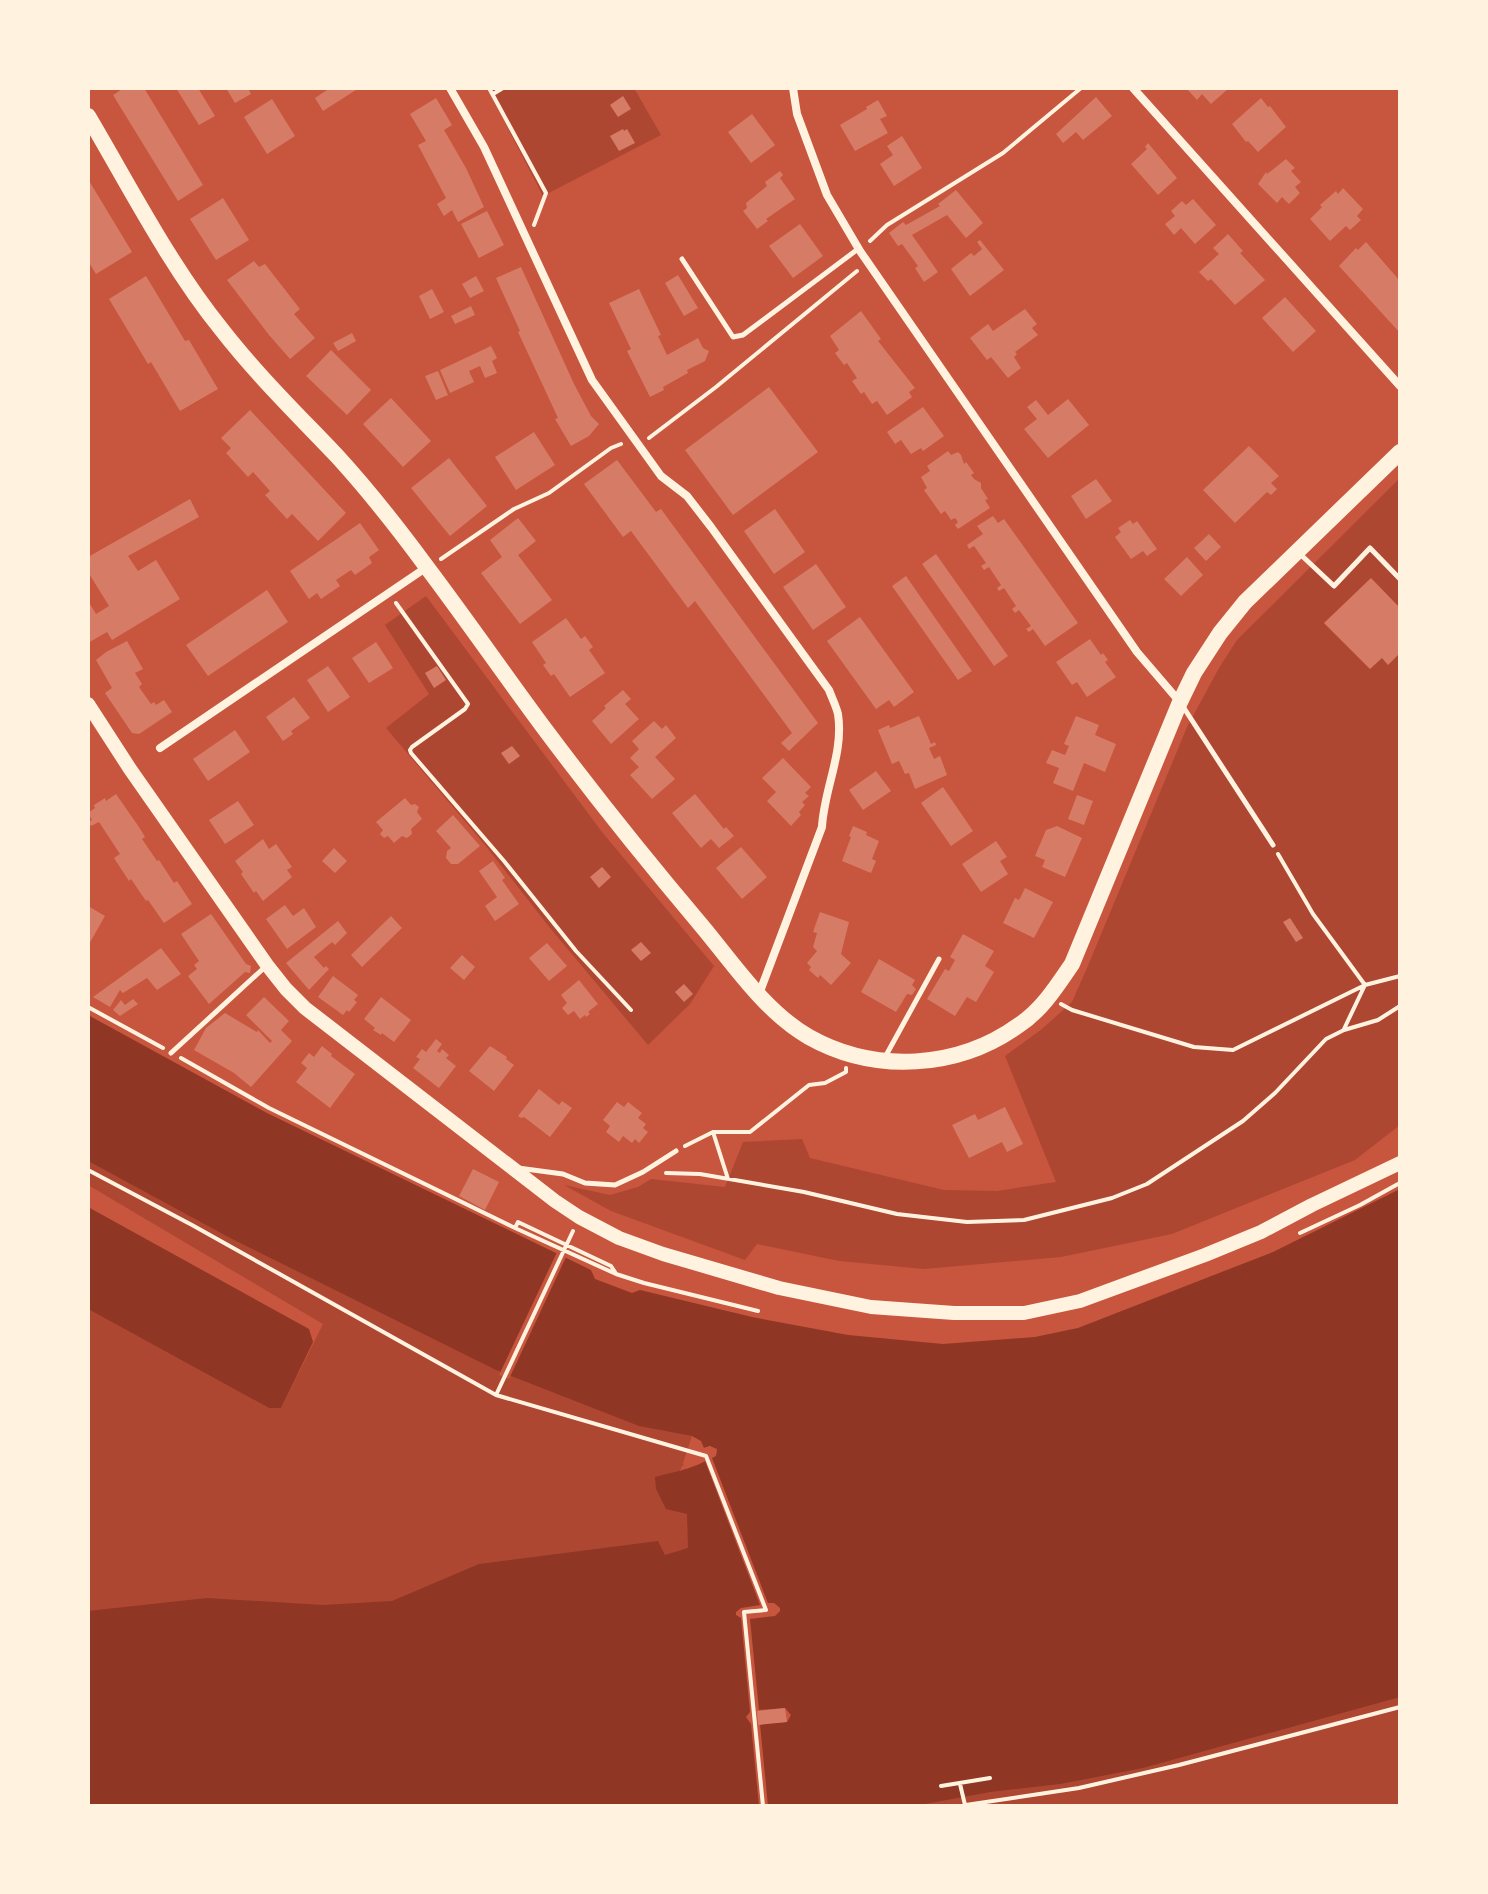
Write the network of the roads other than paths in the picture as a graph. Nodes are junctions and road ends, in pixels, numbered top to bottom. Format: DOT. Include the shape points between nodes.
graph roads {
  1 [pos="450,88"];
  2 [pos="793,88"];
  3 [pos="1133,88"];
  4 [pos="88,116"];
  5 [pos="860,250"];
  6 [pos="682,259"];
  7 [pos="1400,386"];
  8 [pos="1400,452"];
  9 [pos="1297,550"];
  10 [pos="427,567"];
  11 [pos="1400,579"];
  12 [pos="1180,702"];
  13 [pos="88,704"];
  14 [pos="160,748"];
  15 [pos="1273,845"];
  16 [pos="939,959"];
  17 [pos="267,965"];
  18 [pos="759,994"];
  19 [pos="171,1053"];
  20 [pos="883,1060"];
  21 [pos="676,1151"];
  22 [pos="1400,1163"];
  23 [pos="509,1167"];
  1 -- 18 [label="street" via="484,147 592,380 661,476 687,496 829,690 838,712 836,761 822,827"];
  2 -- 5 [label="street" via="797,114 827,195"];
  3 -- 7 [label="street"];
  4 -- 10 [label="main road" via="220,329 338,457"];
  5 -- 6 [label="lane" via="743,335 733,337"];
  5 -- 12 [label="street" via="1137,652"];
  8 -- 9 [label="main road"];
  9 -- 11 [label="lane" via="1334,586 1370,548"];
  9 -- 12 [label="main road" via="1220,633"];
  10 -- 14 [label="street"];
  10 -- 18 [label="main road" via="624,832"];
  12 -- 15 [label="lane"];
  12 -- 20 [label="main road" via="1072,964 1048,998 1021,1024 982,1047 943,1059"];
  13 -- 17 [label="street"];
  16 -- 20 [label="lane"];
  17 -- 19 [label="lane"];
  17 -- 23 [label="street" via="305,1008"];
  18 -- 20 [label="main road" via="809,1037"];
  21 -- 23 [label="lane" via="615,1185"];
  22 -- 23 [label="street" via="1205,1255 1080,1301 1024,1313 871,1307 779,1288 619,1238 579,1217"];
}
